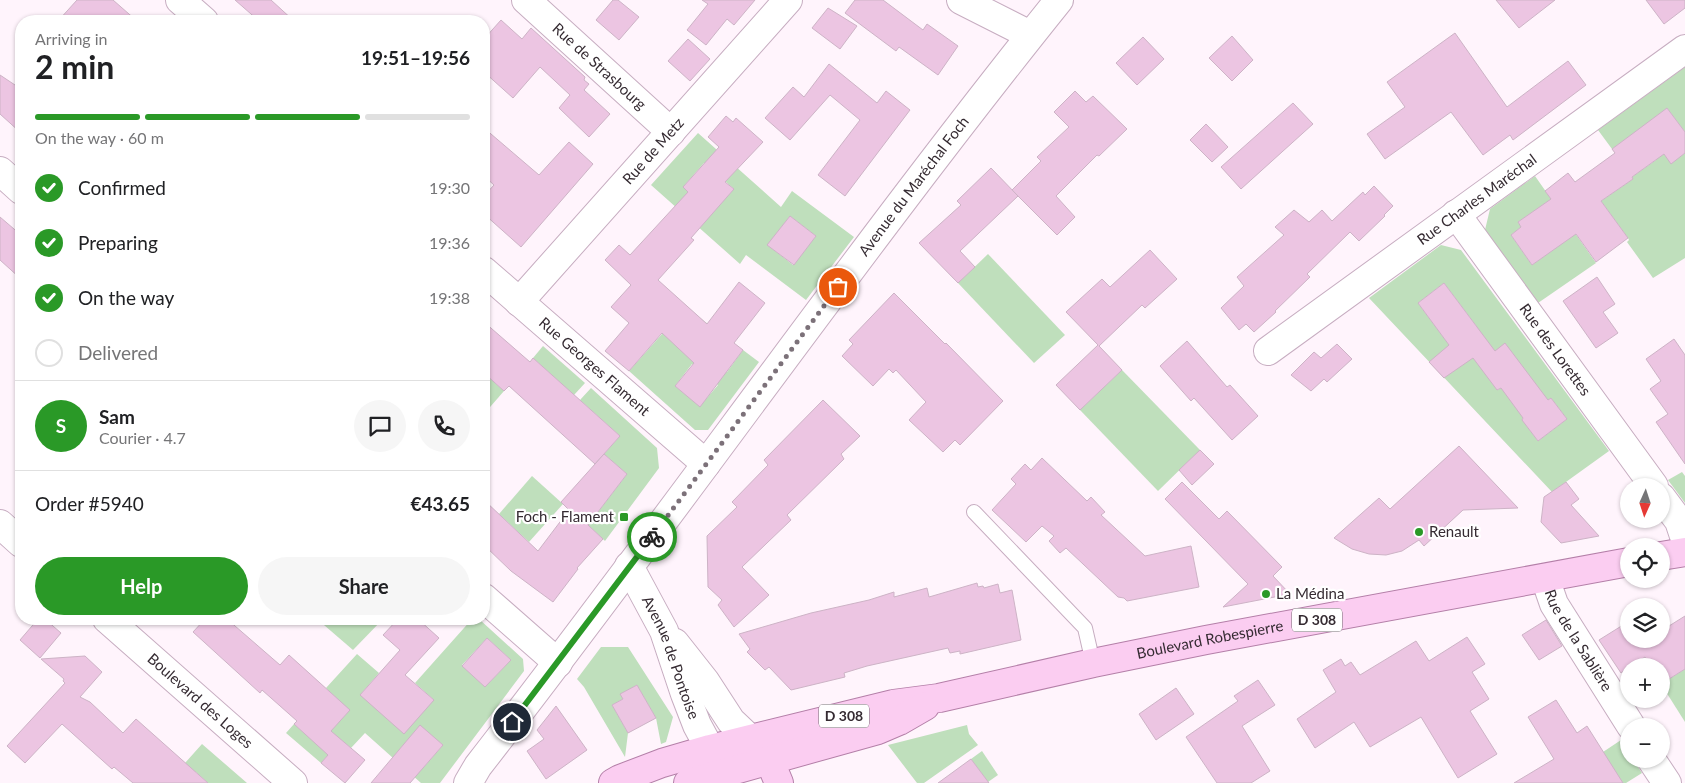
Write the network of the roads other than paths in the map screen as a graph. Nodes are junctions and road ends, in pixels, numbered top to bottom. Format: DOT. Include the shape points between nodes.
graph roads {
  1 [pos="180,0"];
  2 [pos="526,0"];
  3 [pos="788,0"];
  4 [pos="961,0"];
  5 [pos="1059,0"];
  6 [pos="197,15"];
  7 [pos="1030,35"];
  8 [pos="1685,49"];
  9 [pos="671,132"];
  10 [pos="0,171"];
  11 [pos="15,185"];
  12 [pos="1456,214"];
  13 [pos="490,276"];
  14 [pos="519,302"];
  15 [pos="1268,351"];
  16 [pos="706,464"];
  17 [pos="1648,478"];
  18 [pos="1670,509"];
  19 [pos="974,512"];
  20 [pos="0,524"];
  21 [pos="15,538"];
  22 [pos="1685,539"];
  23 [pos="1685,552"];
  24 [pos="1670,554"];
  25 [pos="1620,564"];
  26 [pos="629,566"];
  27 [pos="1545,578"];
  28 [pos="490,603"];
  29 [pos="114,625"];
  30 [pos="664,631"];
  31 [pos="558,662"];
  32 [pos="1093,663"];
  33 [pos="939,698"];
  34 [pos="1626,718"];
  35 [pos="750,739"];
  36 [pos="710,749"];
  37 [pos="1657,768"];
  38 [pos="774,771"];
  39 [pos="730,778"];
  40 [pos="293,783"];
  41 [pos="468,783"];
  42 [pos="613,783"];
  43 [pos="688,783"];
  44 [pos="1667,783"];
  1 -- 6 [label="street"];
  2 -- 9 [label="street, Rue de Strasbourg"];
  3 -- 9 [label="street, Rue de Metz"];
  4 -- 7 [label="street"];
  5 -- 7 [label="street, Avenue du Maréchal Foch"];
  7 -- 16 [label="street, Avenue du Maréchal Foch"];
  8 -- 12 [label="street, Rue Charles Maréchal"];
  9 -- 14 [label="street, Rue de Metz"];
  10 -- 11 [label="street"];
  12 -- 15 [label="street, Rue Charles Maréchal"];
  12 -- 17 [label="street, Rue des Lorettes"];
  13 -- 14 [label="street, Rue Georges Flament"];
  14 -- 16 [label="street, Rue Georges Flament"];
  16 -- 26 [label="street, Avenue du Maréchal Foch"];
  18 -- 22 [label="street" via="1679,521"];
  19 -- 32 [label="lane" via="1085,628"];
  20 -- 21 [label="street"];
  23 -- 24 [label="main road"];
  25 -- 27 [label="main road, Boulevard Robespierre / D 308"];
  26 -- 30 [label="street, Avenue de Pontoise"];
  26 -- 31 [label="street, Avenue du Maréchal Foch"];
  27 -- 32 [label="main road, Boulevard Robespierre / D 308"];
  27 -- 34 [label="street, Rue de la Sablière" via="1554,604"];
  28 -- 31 [label="street"];
  29 -- 40 [label="street, Boulevard des Loges"];
  30 -- 35 [label="street" via="705,681 731,721"];
  30 -- 36 [label="street, Avenue de Pontoise" via="692,712"];
  31 -- 41 [label="street, Avenue du Maréchal Foch"];
  32 -- 33 [label="main road, Boulevard Robespierre / D 308"];
  33 -- 35 [label="main road, Boulevard Robespierre / D 308" via="893,704"];
  33 -- 38 [label="main road, Boulevard Robespierre" via="899,721"];
  35 -- 36 [label="main road, Boulevard Robespierre / D 308"];
  35 -- 38 [label="main road"];
  36 -- 39 [label="main road"];
  36 -- 42 [label="main road, Boulevard Robespierre"];
  37 -- 44 [label="street"];
  38 -- 39 [label="main road, Boulevard Robespierre"];
  39 -- 43 [label="main road, Boulevard Robespierre"];
}
